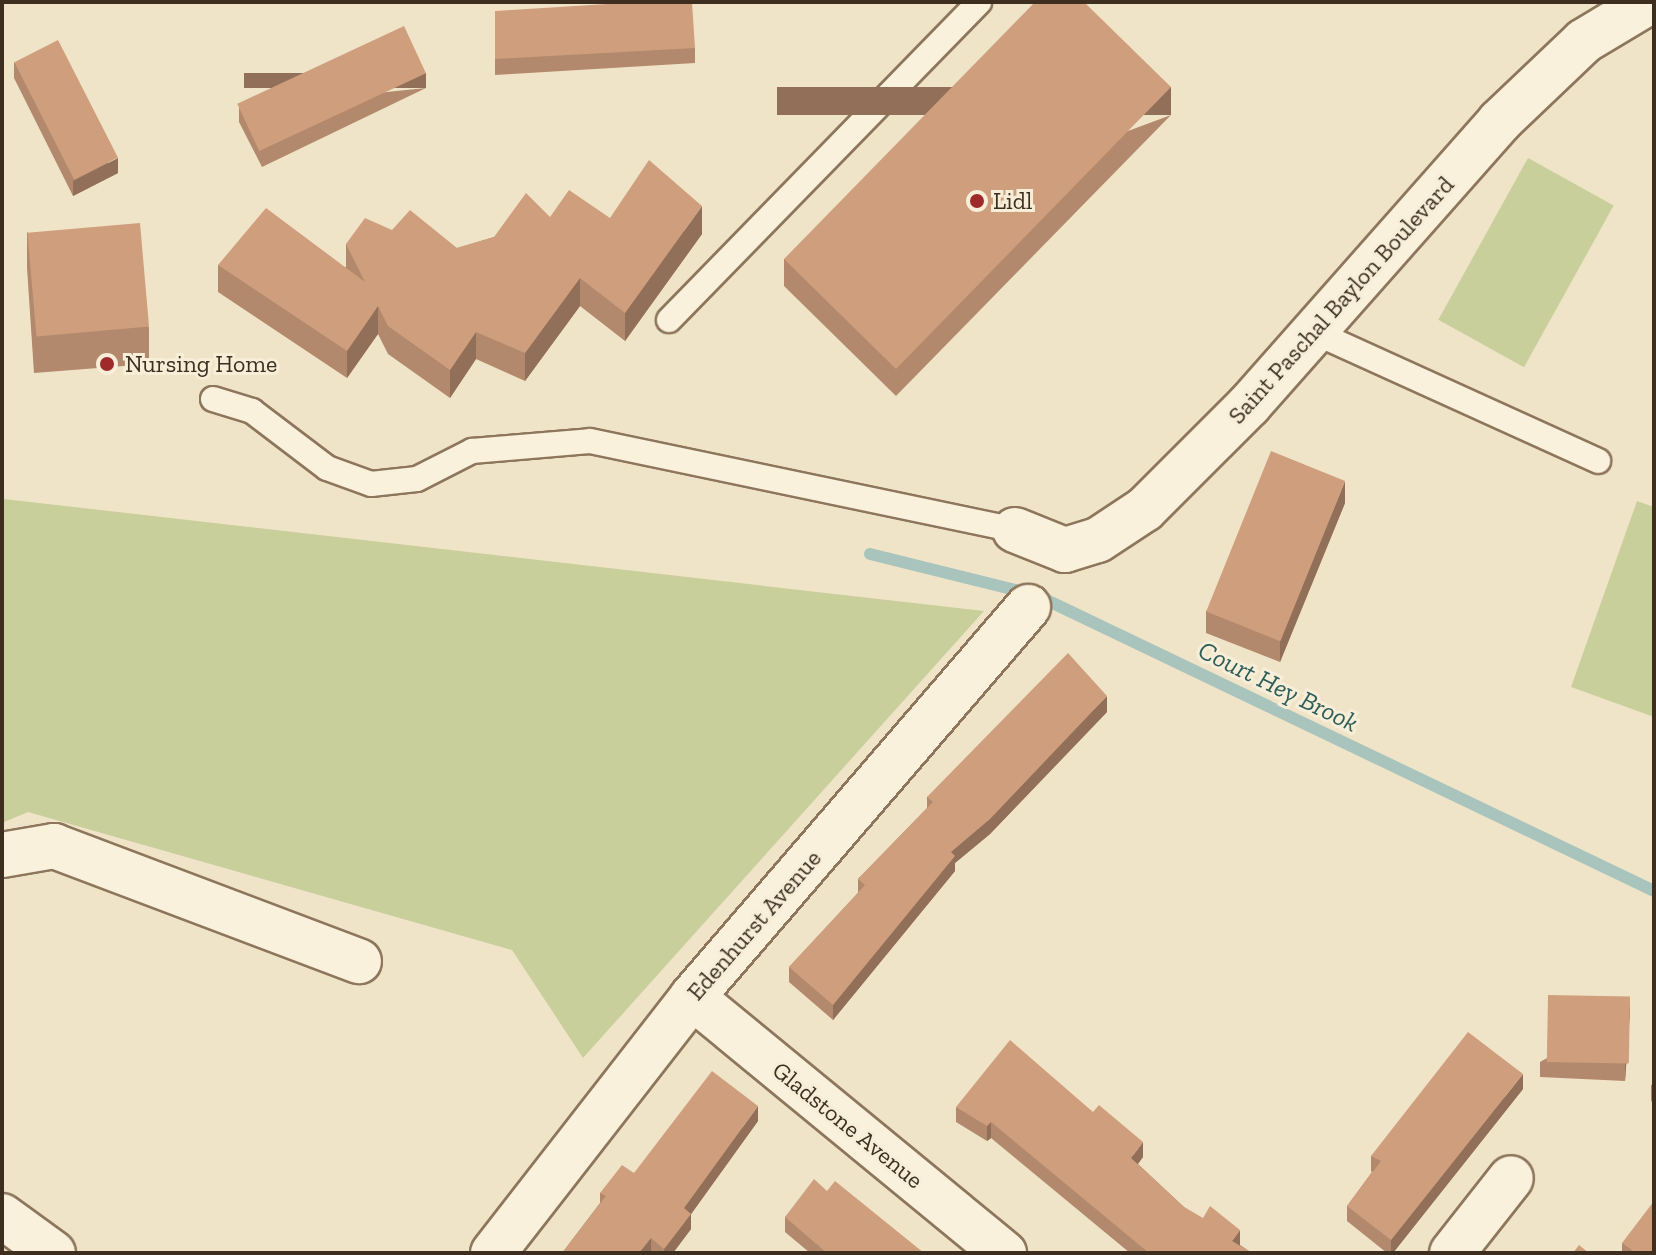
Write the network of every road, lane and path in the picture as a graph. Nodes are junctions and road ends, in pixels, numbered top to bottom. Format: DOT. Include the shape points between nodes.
graph roads {
  1 [pos="979,2"];
  2 [pos="1649,2"];
  3 [pos="669,320"];
  4 [pos="1314,332"];
  5 [pos="213,399"];
  6 [pos="1598,461"];
  7 [pos="1015,530"];
  8 [pos="1028,607"];
  9 [pos="2,855"];
  10 [pos="359,961"];
  11 [pos="692,997"];
  12 [pos="1511,1178"];
  13 [pos="2,1216"];
  14 [pos="53,1253"];
  15 [pos="493,1253"];
  16 [pos="1004,1253"];
  17 [pos="1452,1253"];
  1 -- 3 [label="lane"];
  2 -- 4 [label="street, Saint Paschal Baylon Boulevard" via="1584,41 1499,122"];
  4 -- 6 [label="lane"];
  4 -- 7 [label="street, Saint Paschal Baylon Boulevard" via="1145,509 1098,540 1065,550"];
  5 -- 7 [label="lane" via="252,411 327,468 371,484 417,479 472,451 590,441"];
  8 -- 11 [label="street, Edenhurst Avenue"];
  9 -- 10 [label="street" via="54,846"];
  11 -- 15 [label="street, Edenhurst Avenue"];
  11 -- 16 [label="street, Gladstone Avenue"];
  12 -- 17 [label="street"];
  13 -- 14 [label="street"];
}
